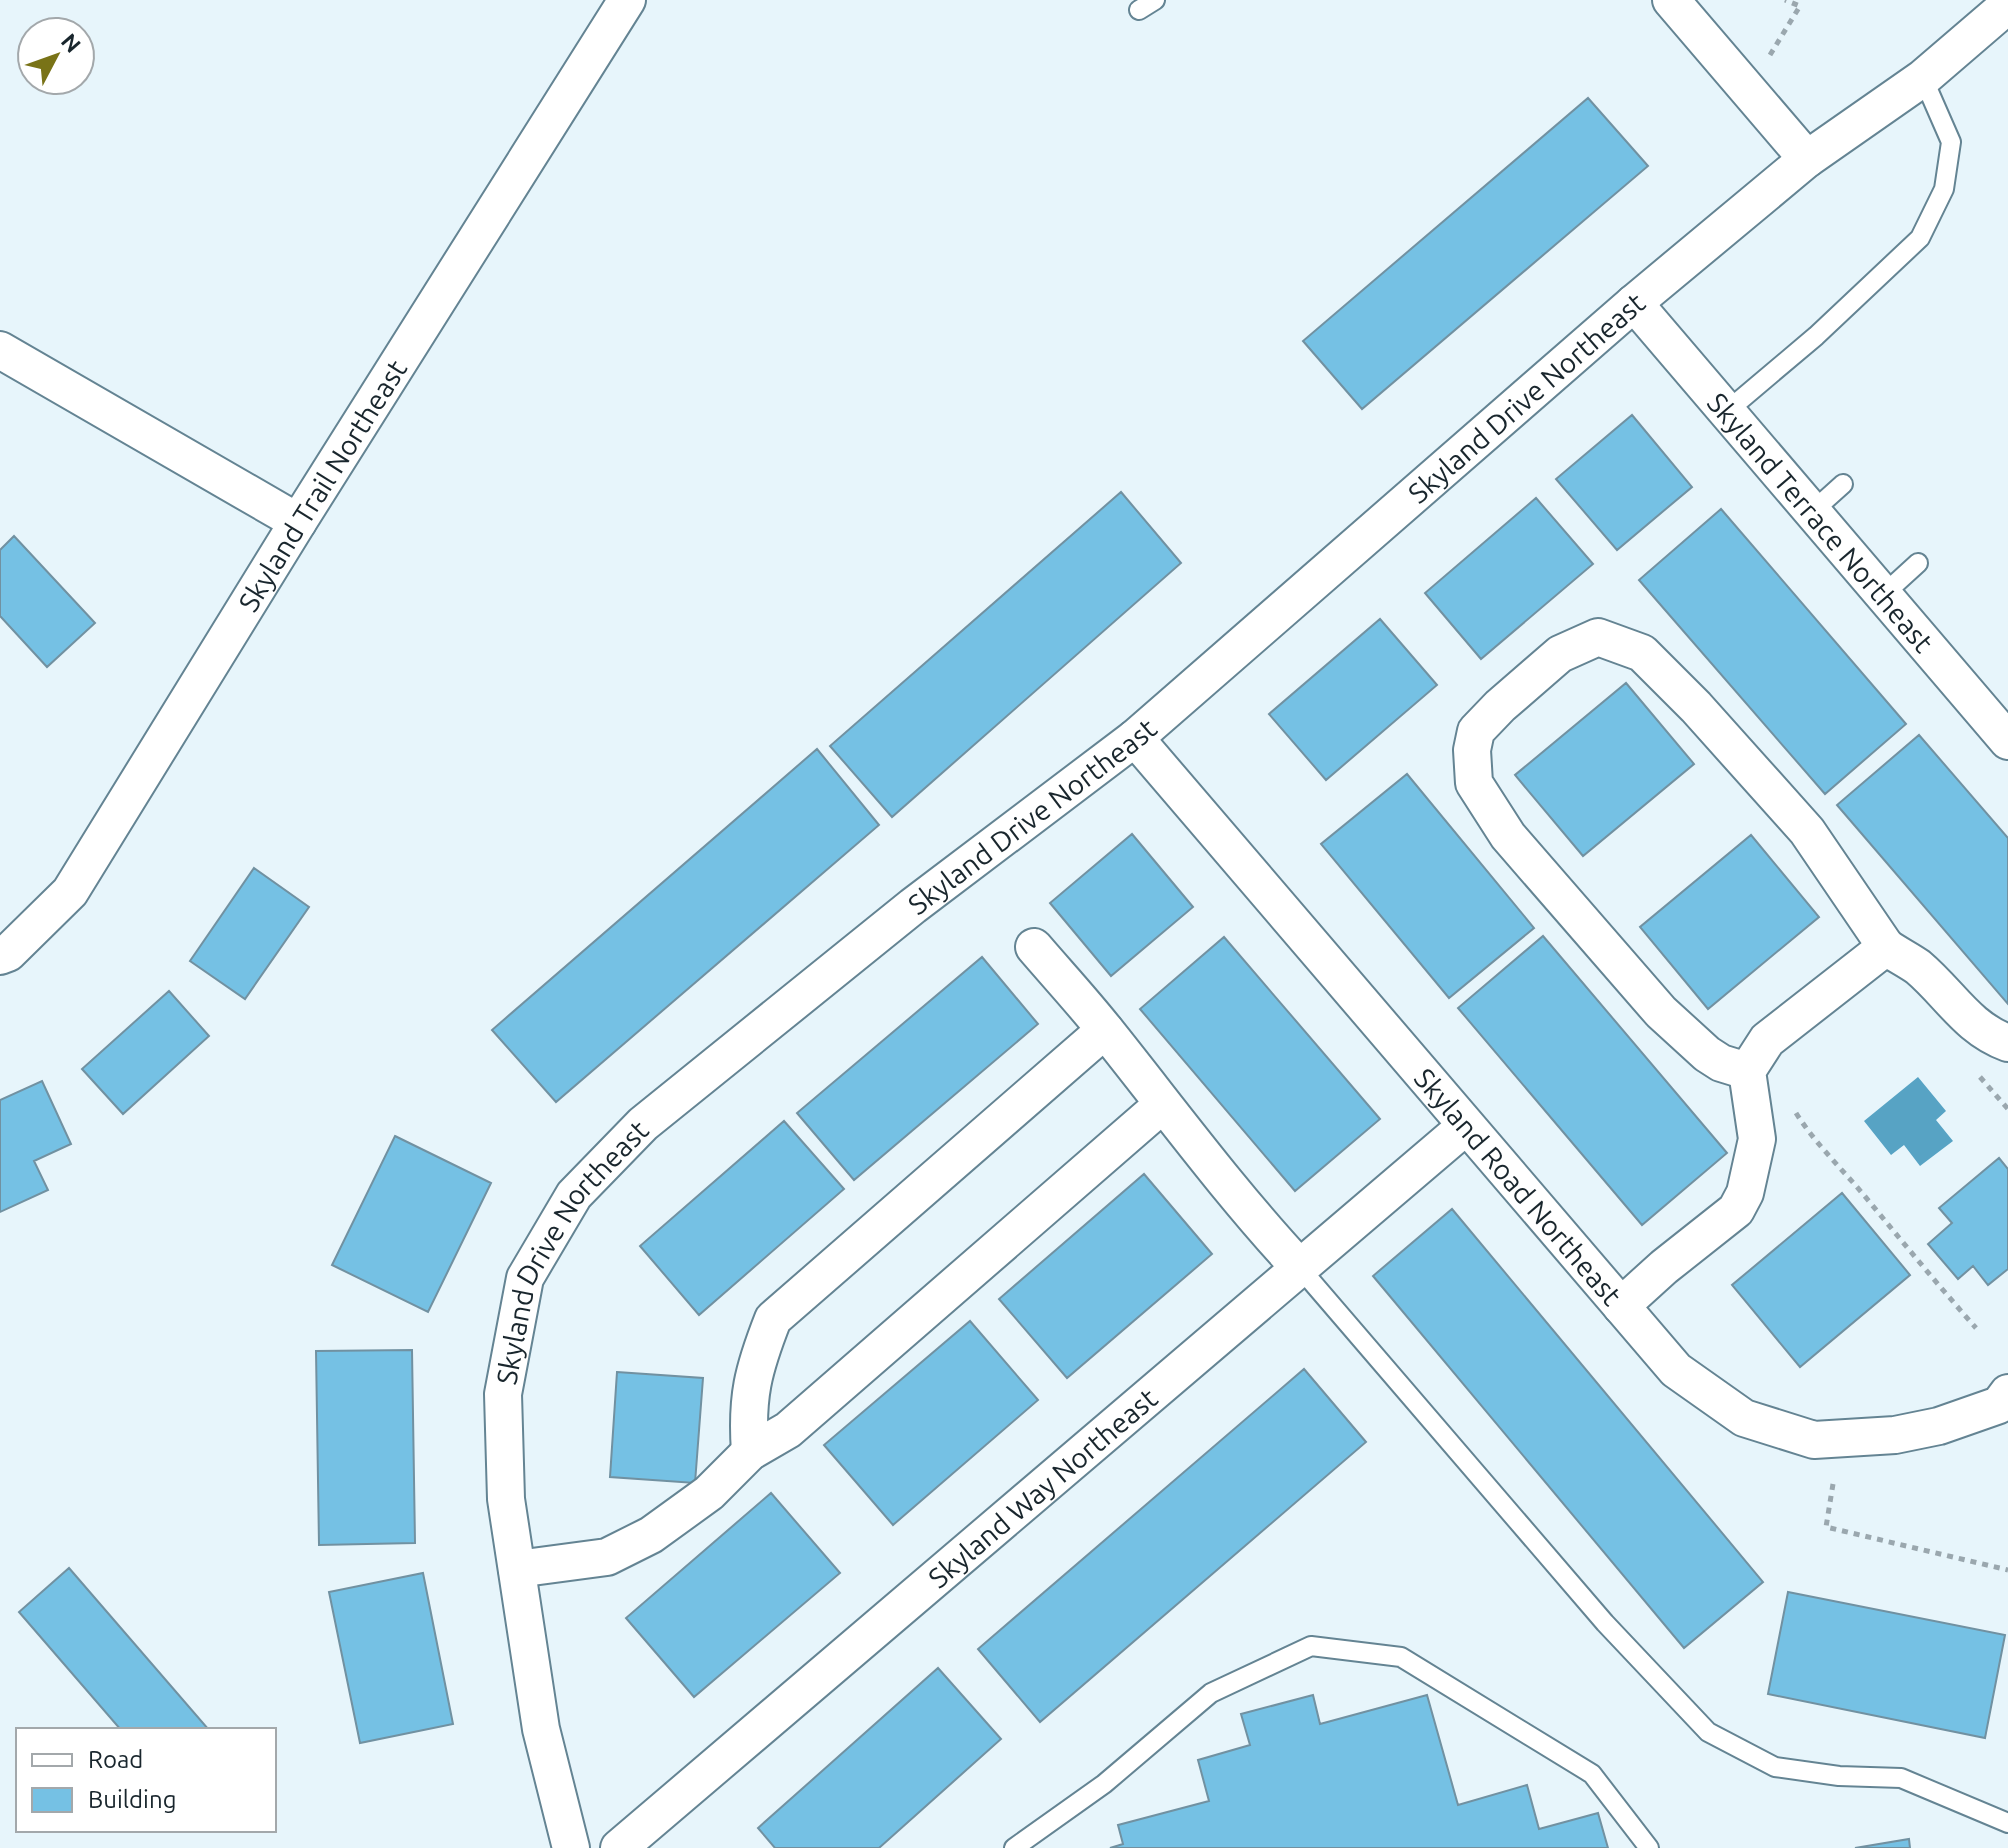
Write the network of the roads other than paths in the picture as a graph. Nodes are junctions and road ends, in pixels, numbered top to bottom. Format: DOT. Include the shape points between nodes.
graph roads {
  1 [pos="627,0"];
  2 [pos="1671,0"];
  3 [pos="2008,5"];
  4 [pos="1923,78"];
  5 [pos="1807,159"];
  6 [pos="1634,303"];
  7 [pos="0,350"];
  8 [pos="1726,412"];
  9 [pos="1843,484"];
  10 [pos="1813,511"];
  11 [pos="298,522"];
  12 [pos="1918,563"];
  13 [pos="1884,594"];
  14 [pos="1135,738"];
  15 [pos="2008,741"];
  16 [pos="1034,947"];
  17 [pos="1886,947"];
  18 [pos="0,956"];
  19 [pos="1105,1030"];
  20 [pos="2008,1043"];
  21 [pos="1747,1071"];
  22 [pos="1162,1105"];
  23 [pos="1466,1126"];
  24 [pos="1300,1268"];
  25 [pos="1621,1306"];
  26 [pos="2005,1401"];
  27 [pos="750,1452"];
  28 [pos="517,1569"];
  29 [pos="2008,1823"];
  30 [pos="571,1848"];
  31 [pos="619,1848"];
  32 [pos="1014,1848"];
  33 [pos="1649,1848"];
  1 -- 11 [label="street, Skyland Trail Northeast"];
  2 -- 5 [label="street"];
  3 -- 4 [label="street, Skyland Drive Northeast"];
  4 -- 5 [label="street, Skyland Drive Northeast"];
  4 -- 8 [label="lane" via="1951,142 1944,189 1920,238"];
  5 -- 6 [label="street, Skyland Drive Northeast"];
  6 -- 8 [label="street, Skyland Terrace Northeast"];
  6 -- 14 [label="street, Skyland Drive Northeast"];
  7 -- 11 [label="street"];
  8 -- 10 [label="street, Skyland Terrace Northeast"];
  9 -- 10 [label="lane"];
  10 -- 13 [label="street, Skyland Terrace Northeast"];
  11 -- 18 [label="street, Skyland Trail Northeast" via="70,892"];
  12 -- 13 [label="lane"];
  13 -- 15 [label="street, Skyland Terrace Northeast"];
  14 -- 23 [label="street, Skyland Road Northeast"];
  14 -- 28 [label="street, Skyland Drive Northeast" via="913,906 643,1124 574,1195 525,1278 503,1394 506,1499"];
  16 -- 19 [label="street"];
  17 -- 20 [label="street" via="1918,968 1967,1019"];
  17 -- 21 [label="street" via="1767,1040"];
  17 -- 21 [label="street" via="1807,831 1642,653 1598,637 1560,654 1500,706 1476,731 1474,783 1508,836 1661,1012 1707,1054"];
  19 -- 22 [label="street"];
  19 -- 27 [label="street" via="773,1319 755,1365 747,1414"];
  21 -- 25 [label="street" via="1757,1139 1736,1210"];
  22 -- 24 [label="street"];
  22 -- 27 [label="street" via="788,1430"];
  23 -- 24 [label="street, Skyland Way Northeast"];
  23 -- 25 [label="street, Skyland Road Northeast"];
  24 -- 29 [label="lane" via="1605,1623 1708,1732 1775,1767 1901,1778"];
  24 -- 31 [label="street, Skyland Way Northeast"];
  25 -- 26 [label="street, Skyland Road Northeast" via="1676,1370 1744,1418 1814,1440 1895,1435 1939,1426"];
  27 -- 28 [label="street" via="709,1493 651,1535 607,1557"];
  28 -- 30 [label="street, Skyland Drive Northeast" via="541,1729"];
  32 -- 33 [label="lane" via="1104,1784 1211,1693 1311,1646 1401,1657 1592,1774"];
}
